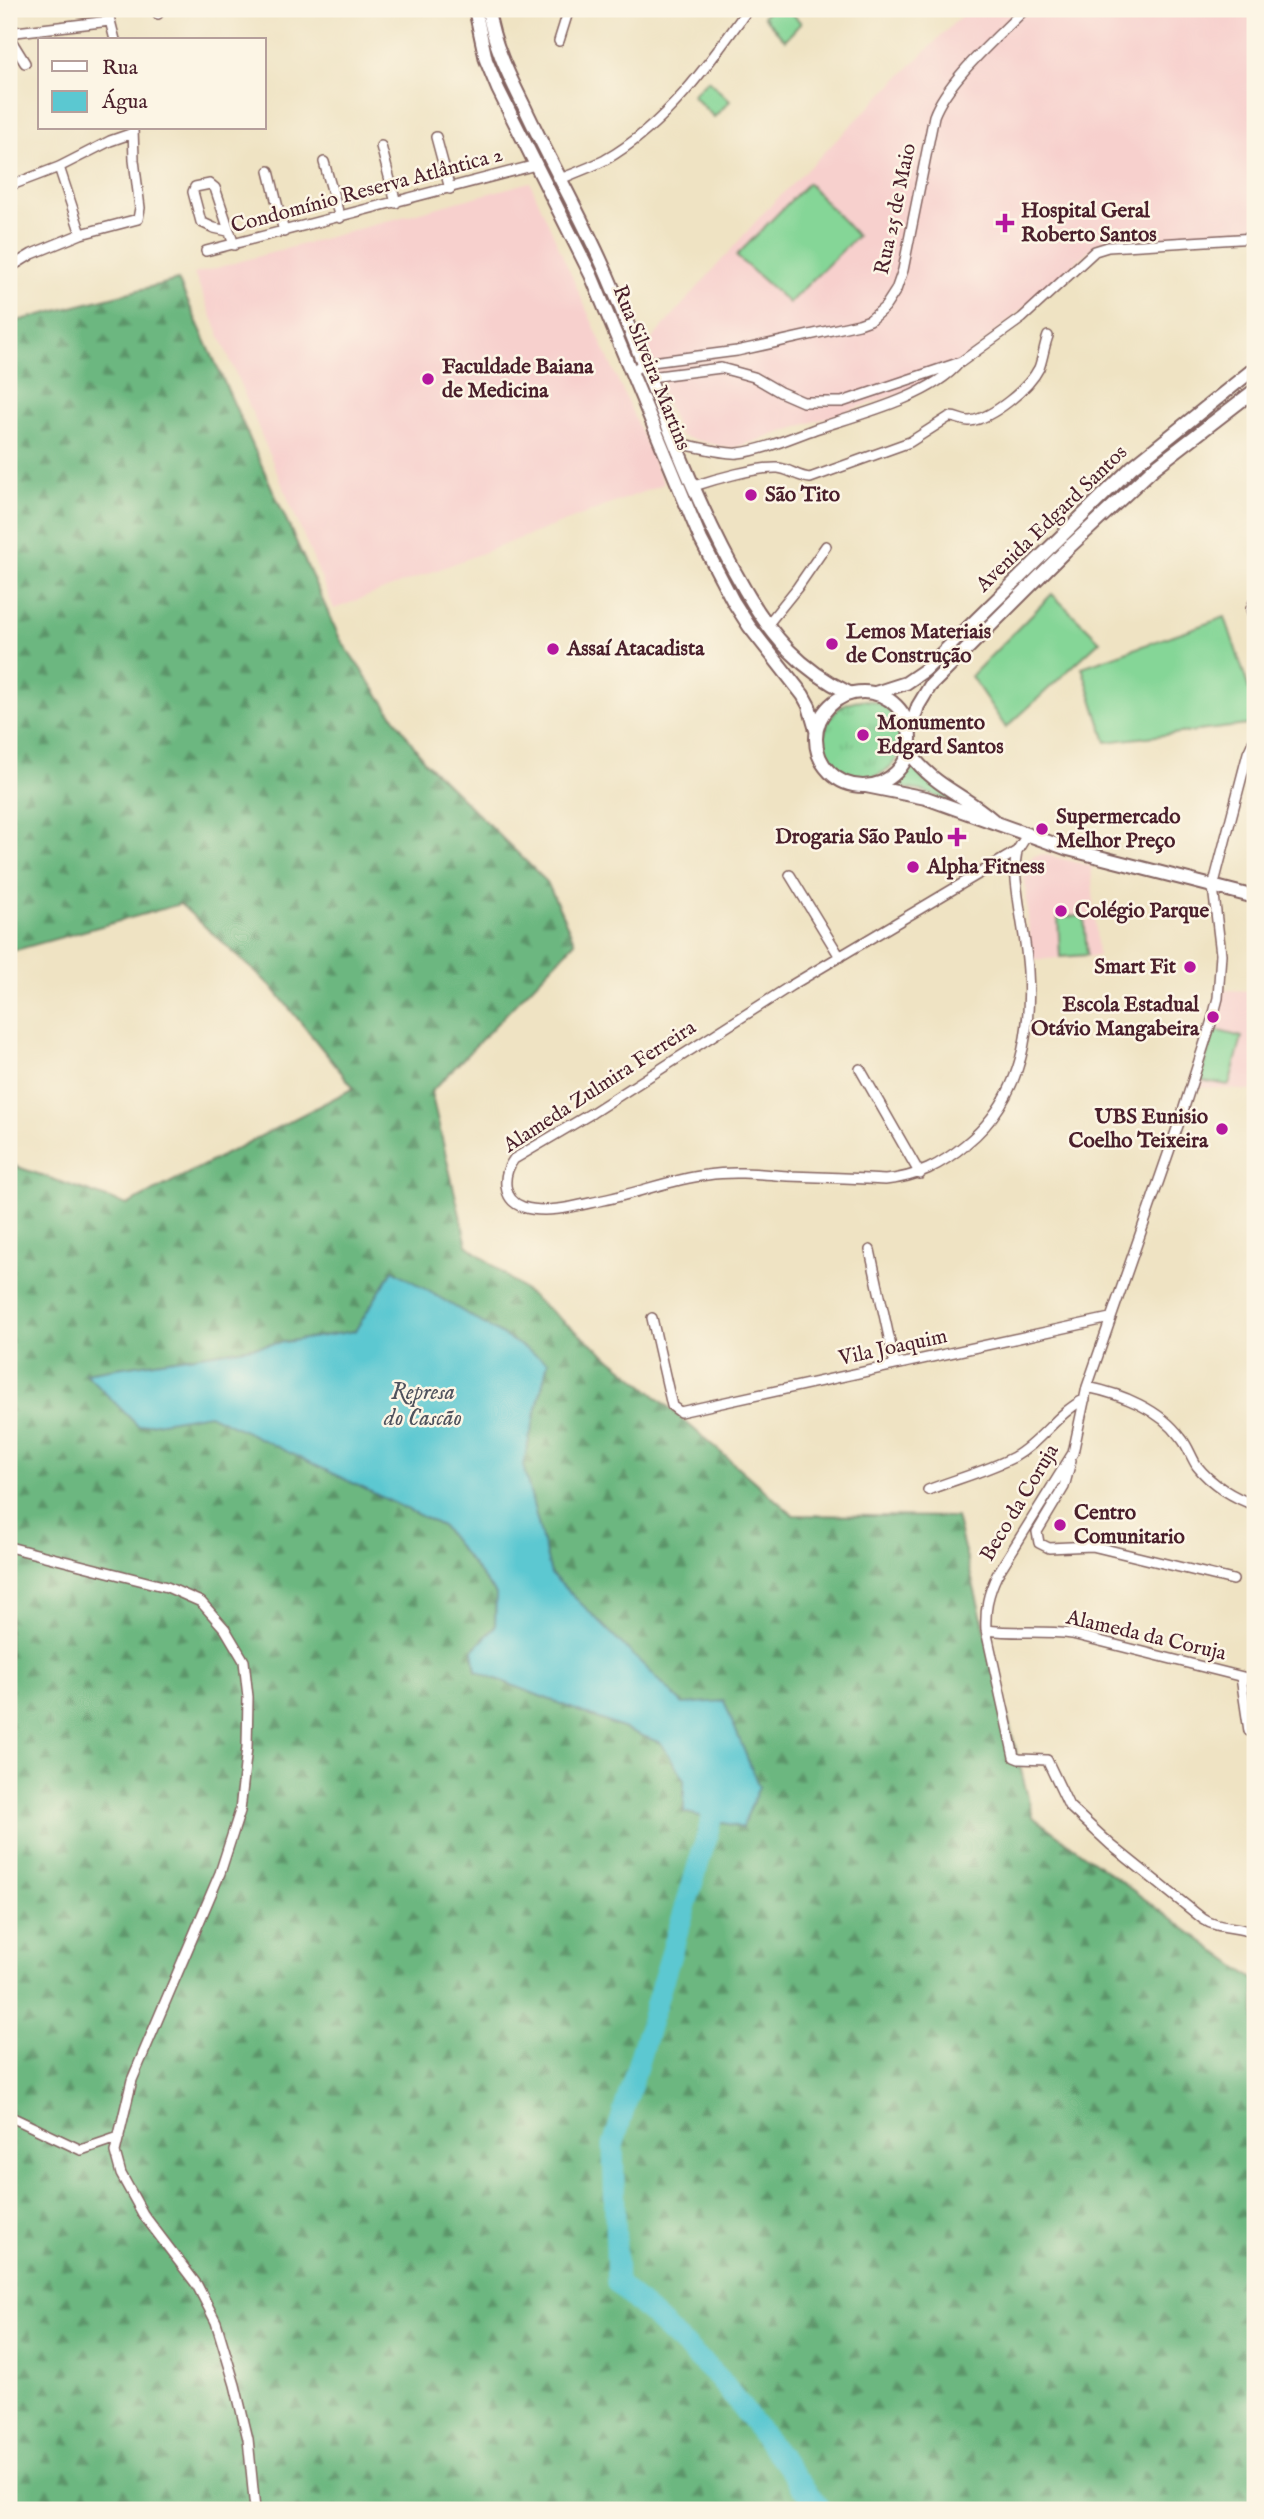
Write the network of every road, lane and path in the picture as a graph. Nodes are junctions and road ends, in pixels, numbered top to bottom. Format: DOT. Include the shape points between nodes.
graph roads {
  1 [pos="107,9"];
  2 [pos="475,9"];
  3 [pos="488,9"];
  4 [pos="569,9"];
  5 [pos="748,9"];
  6 [pos="1025,9"];
  7 [pos="110,21"];
  8 [pos="9,37"];
  9 [pos="114,38"];
  10 [pos="559,41"];
  11 [pos="25,63"];
  12 [pos="133,131"];
  13 [pos="436,137"];
  14 [pos="381,146"];
  15 [pos="324,162"];
  16 [pos="536,165"];
  17 [pos="59,167"];
  18 [pos="269,171"];
  19 [pos="560,179"];
  20 [pos="9,186"];
  21 [pos="450,189"];
  22 [pos="396,203"];
  23 [pos="341,218"];
  24 [pos="228,230"];
  25 [pos="284,232"];
  26 [pos="81,234"];
  27 [pos="1255,238"];
  28 [pos="234,245"];
  29 [pos="206,251"];
  30 [pos="9,268"];
  31 [pos="1048,336"];
  32 [pos="961,362"];
  33 [pos="644,363"];
  34 [pos="1255,368"];
  35 [pos="631,372"];
  36 [pos="650,377"];
  37 [pos="1255,390"];
  38 [pos="675,443"];
  39 [pos="694,486"];
  40 [pos="826,546"];
  41 [pos="1255,600"];
  42 [pos="768,624"];
  43 [pos="1255,624"];
  44 [pos="849,693"];
  45 [pos="874,693"];
  46 [pos="816,730"];
  47 [pos="910,731"];
  48 [pos="1255,738"];
  49 [pos="908,752"];
  50 [pos="866,786"];
  51 [pos="994,821"];
  52 [pos="1027,835"];
  53 [pos="1017,850"];
  54 [pos="790,875"];
  55 [pos="1213,887"];
  56 [pos="1255,897"];
  57 [pos="840,957"];
  58 [pos="860,1069"];
  59 [pos="920,1174"];
  60 [pos="870,1250"];
  61 [pos="652,1318"];
  62 [pos="1110,1318"];
  63 [pos="895,1365"];
  64 [pos="1087,1387"];
  65 [pos="1084,1399"];
  66 [pos="1073,1453"];
  67 [pos="928,1490"];
  68 [pos="1255,1505"];
  69 [pos="9,1547"];
  70 [pos="1233,1580"];
  71 [pos="986,1630"];
  72 [pos="1241,1676"];
  73 [pos="1255,1680"];
  74 [pos="1249,1731"];
  75 [pos="1255,1934"];
  76 [pos="9,2116"];
  77 [pos="119,2137"];
  78 [pos="255,2510"];
  1 -- 7 [label="street"];
  2 -- 16 [label="main road, Rua Silveira Martins" via="487,63"];
  3 -- 19 [label="main road, Rua Silveira Martins" via="503,61"];
  4 -- 10 [label="street"];
  5 -- 19 [label="street" via="712,58 648,129 604,160"];
  6 -- 33 [label="street, Rua 25 de Maio" via="938,105 903,270 886,307 870,320 847,328 737,351"];
  7 -- 8 [label="street" via="16,32"];
  7 -- 9 [label="street"];
  8 -- 11 [label="street"];
  12 -- 17 [label="street"];
  12 -- 26 [label="street" via="140,216"];
  13 -- 21 [label="street"];
  14 -- 22 [label="street"];
  15 -- 23 [label="street"];
  16 -- 21 [label="street, Condomínio Reserva Atlântica 2"];
  16 -- 35 [label="main road, Rua Silveira Martins" via="592,275"];
  17 -- 20 [label="street"];
  17 -- 26 [label="street"];
  18 -- 25 [label="street"];
  19 -- 33 [label="main road, Rua Silveira Martins"];
  21 -- 22 [label="street, Condomínio Reserva Atlântica 2"];
  22 -- 23 [label="street, Condomínio Reserva Atlântica 2"];
  23 -- 25 [label="street, Condomínio Reserva Atlântica 2"];
  24 -- 24 [label="street" via="215,188 210,184 195,187 201,222"];
  24 -- 28 [label="street"];
  25 -- 28 [label="street, Condomínio Reserva Atlântica 2"];
  26 -- 30 [label="street"];
  27 -- 32 [label="street" via="1095,251 1022,318"];
  28 -- 29 [label="street, Condomínio Reserva Atlântica 2"];
  31 -- 39 [label="street" via="1039,368 1018,394 979,418 968,422 949,417 910,442 810,478 770,468"];
  32 -- 36 [label="street" via="829,403 803,402 754,377 721,368"];
  32 -- 38 [label="street" via="943,379 913,394 764,447 728,454"];
  33 -- 35 [label="street, Rua 25 de Maio"];
  33 -- 36 [label="main road, Rua Silveira Martins"];
  34 -- 45 [label="main road, Avenida Edgard Santos" via="1132,467 925,670 906,683"];
  35 -- 46 [label="main road, Rua Silveira Martins" via="714,566 749,626 803,695"];
  36 -- 38 [label="main road, Rua Silveira Martins"];
  37 -- 47 [label="main road, Avenida Edgard Santos" via="1185,442 938,676 918,706"];
  38 -- 39 [label="main road, Rua Silveira Martins"];
  39 -- 42 [label="main road, Rua Silveira Martins" via="746,592"];
  40 -- 42 [label="street"];
  41 -- 43 [label="street" via="1251,610"];
  42 -- 44 [label="main road, Rua Silveira Martins" via="805,668"];
  44 -- 45 [label="main road"];
  44 -- 46 [label="main road" via="822,714"];
  45 -- 47 [label="main road" via="891,701"];
  46 -- 50 [label="main road" via="816,751 827,770 844,783"];
  47 -- 49 [label="main road"];
  48 -- 55 [label="street"];
  49 -- 50 [label="main road" via="900,769 885,781"];
  49 -- 51 [label="main road" via="929,776"];
  50 -- 51 [label="main road" via="926,798"];
  51 -- 52 [label="main road"];
  52 -- 53 [label="street, Alameda Zulmira Ferreira"];
  52 -- 55 [label="main road"];
  53 -- 57 [label="street, Alameda Zulmira Ferreira"];
  53 -- 59 [label="street, Alameda Zulmira Ferreira" via="1016,879 1028,971 1027,1019 1018,1071 990,1121 955,1153"];
  54 -- 57 [label="street"];
  55 -- 56 [label="main road"];
  55 -- 62 [label="street, Beco da Coruja" via="1221,954 1216,1007"];
  57 -- 59 [label="street, Alameda Zulmira Ferreira" via="514,1159 505,1179 507,1192 516,1204 542,1210 736,1172 885,1180"];
  58 -- 59 [label="street"];
  60 -- 63 [label="street"];
  61 -- 63 [label="street, Vila Joaquim" via="672,1406 677,1411"];
  62 -- 63 [label="street, Vila Joaquim"];
  62 -- 64 [label="street, Beco da Coruja"];
  64 -- 65 [label="street, Beco da Coruja"];
  64 -- 68 [label="street" via="1120,1396 1163,1419 1181,1437 1208,1479"];
  65 -- 66 [label="street, Beco da Coruja"];
  65 -- 67 [label="street" via="1015,1456"];
  66 -- 70 [label="street" via="1064,1487 1037,1532 1039,1543 1049,1548 1092,1546"];
  66 -- 71 [label="street, Beco da Coruja" via="987,1595"];
  69 -- 77 [label="street" via="167,1587 201,1602 244,1661 247,1747 240,1811 216,1884 132,2080"];
  71 -- 72 [label="street, Alameda da Coruja" via="1072,1634"];
  71 -- 75 [label="street, Beco da Coruja" via="1014,1757 1047,1760 1069,1806 1203,1919"];
  72 -- 73 [label="street, Alameda da Coruja"];
  72 -- 74 [label="street"];
  76 -- 77 [label="street" via="81,2150"];
  77 -- 78 [label="street" via="116,2152 121,2174 143,2214 197,2285 216,2322 248,2439"];
}
